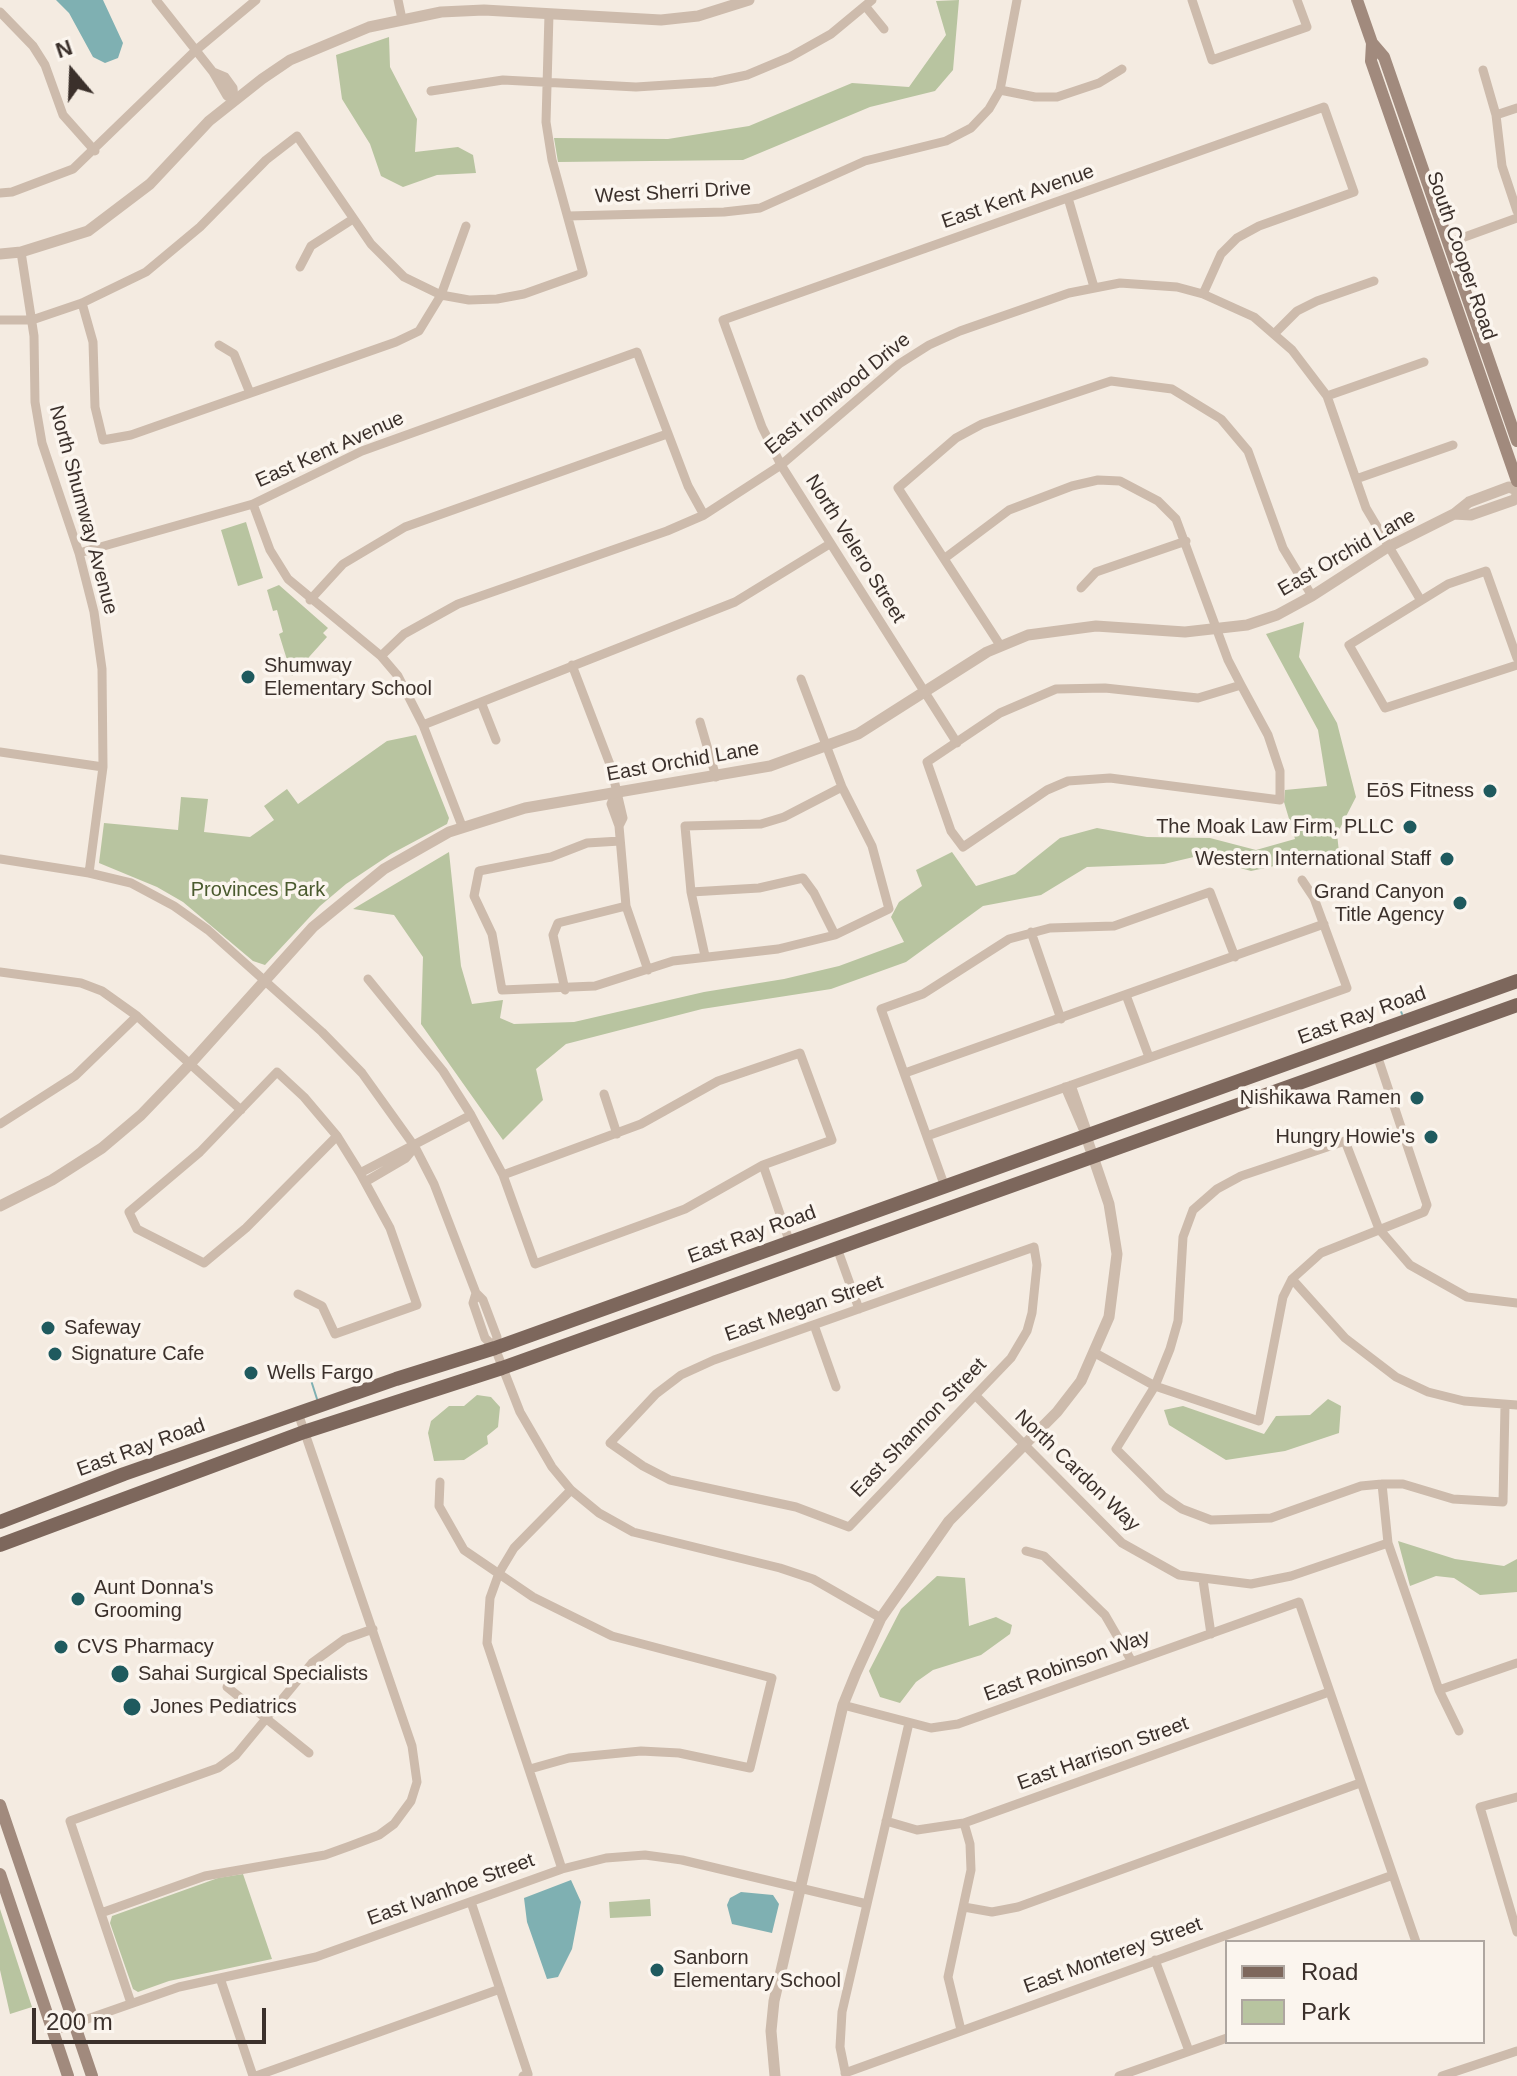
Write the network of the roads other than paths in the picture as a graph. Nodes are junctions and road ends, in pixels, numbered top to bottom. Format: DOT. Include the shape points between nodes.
graph roads {
  1 [pos="156,0"];
  2 [pos="256,0"];
  3 [pos="398,0"];
  4 [pos="749,0"];
  5 [pos="1017,0"];
  6 [pos="1192,0"];
  7 [pos="1297,0"];
  8 [pos="1357,0"];
  9 [pos="869,3"];
  10 [pos="0,12"];
  11 [pos="549,14"];
  12 [pos="402,19"];
  13 [pos="884,29"];
  14 [pos="195,51"];
  15 [pos="1122,69"];
  16 [pos="1483,70"];
  17 [pos="547,83"];
  18 [pos="1000,90"];
  19 [pos="431,91"];
  20 [pos="234,99"];
  21 [pos="1517,108"];
  22 [pos="1496,115"];
  23 [pos="95,151"];
  24 [pos="0,193"];
  25 [pos="1068,198"];
  26 [pos="1517,211"];
  27 [pos="568,216"];
  28 [pos="1517,218"];
  29 [pos="353,219"];
  30 [pos="466,226"];
  31 [pos="1442,245"];
  32 [pos="21,252"];
  33 [pos="0,254"];
  34 [pos="300,267"];
  35 [pos="1374,281"];
  36 [pos="1094,287"];
  37 [pos="1203,294"];
  38 [pos="441,295"];
  39 [pos="82,303"];
  40 [pos="0,320"];
  41 [pos="32,320"];
  42 [pos="723,320"];
  43 [pos="1275,333"];
  44 [pos="219,345"];
  45 [pos="1424,362"];
  46 [pos="250,393"];
  47 [pos="1327,396"];
  48 [pos="667,434"];
  49 [pos="1517,441"];
  50 [pos="1453,445"];
  51 [pos="781,465"];
  52 [pos="1356,479"];
  53 [pos="1517,481"];
  54 [pos="1517,493"];
  55 [pos="253,504"];
  56 [pos="704,515"];
  57 [pos="1186,541"];
  58 [pos="828,545"];
  59 [pos="1388,547"];
  60 [pos="79,553"];
  61 [pos="945,558"];
  62 [pos="1081,588"];
  63 [pos="1312,596"];
  64 [pos="1420,599"];
  65 [pos="310,600"];
  66 [pos="1218,631"];
  67 [pos="1000,645"];
  68 [pos="381,656"];
  69 [pos="1517,658"];
  70 [pos="572,665"];
  71 [pos="1517,665"];
  72 [pos="801,679"];
  73 [pos="1241,685"];
  74 [pos="924,693"];
  75 [pos="481,702"];
  76 [pos="700,722"];
  77 [pos="423,725"];
  78 [pos="496,740"];
  79 [pos="957,743"];
  80 [pos="826,746"];
  81 [pos="0,752"];
  82 [pos="103,767"];
  83 [pos="716,777"];
  84 [pos="842,787"];
  85 [pos="616,792"];
  86 [pos="462,826"];
  87 [pos="620,841"];
  88 [pos="0,859"];
  89 [pos="89,873"];
  90 [pos="1302,880"];
  91 [pos="691,892"];
  92 [pos="626,906"];
  93 [pos="1324,924"];
  94 [pos="1031,932"];
  95 [pos="835,935"];
  96 [pos="705,956"];
  97 [pos="1235,957"];
  98 [pos="648,970"];
  99 [pos="0,972"];
  100 [pos="368,979"];
  101 [pos="265,981"];
  102 [pos="1517,981"];
  103 [pos="565,990"];
  104 [pos="1126,995"];
  105 [pos="1455,1003"];
  106 [pos="1517,1005"];
  107 [pos="137,1016"];
  108 [pos="1061,1019"];
  109 [pos="1462,1025"];
  110 [pos="1377,1055"];
  111 [pos="1149,1057"];
  112 [pos="190,1064"];
  113 [pos="905,1073"];
  114 [pos="1068,1086"];
  115 [pos="604,1094"];
  116 [pos="241,1110"];
  117 [pos="471,1115"];
  118 [pos="0,1124"];
  119 [pos="617,1134"];
  120 [pos="337,1136"];
  121 [pos="927,1136"];
  122 [pos="1086,1136"];
  123 [pos="415,1147"];
  124 [pos="1093,1157"];
  125 [pos="763,1165"];
  126 [pos="503,1175"];
  127 [pos="363,1178"];
  128 [pos="945,1187"];
  129 [pos="0,1206"];
  130 [pos="1379,1229"];
  131 [pos="790,1243"];
  132 [pos="1034,1247"];
  133 [pos="837,1248"];
  134 [pos="1292,1279"];
  135 [pos="298,1294"];
  136 [pos="1517,1303"];
  137 [pos="859,1309"];
  138 [pos="814,1325"];
  139 [pos="495,1348"];
  140 [pos="1095,1353"];
  141 [pos="502,1368"];
  142 [pos="1155,1386"];
  143 [pos="836,1387"];
  144 [pos="976,1396"];
  145 [pos="1517,1405"];
  146 [pos="1505,1406"];
  147 [pos="298,1413"];
  148 [pos="304,1432"];
  149 [pos="610,1443"];
  150 [pos="1023,1446"];
  151 [pos="124,1474"];
  152 [pos="440,1482"];
  153 [pos="1382,1484"];
  154 [pos="571,1490"];
  155 [pos="0,1522"];
  156 [pos="45,1527"];
  157 [pos="1388,1543"];
  158 [pos="0,1545"];
  159 [pos="1026,1551"];
  160 [pos="499,1573"];
  161 [pos="1203,1580"];
  162 [pos="881,1618"];
  163 [pos="373,1629"];
  164 [pos="1211,1634"];
  165 [pos="1131,1660"];
  166 [pos="1517,1663"];
  167 [pos="227,1687"];
  168 [pos="1439,1690"];
  169 [pos="1329,1692"];
  170 [pos="843,1705"];
  171 [pos="267,1719"];
  172 [pos="909,1723"];
  173 [pos="1459,1731"];
  174 [pos="309,1753"];
  175 [pos="530,1769"];
  176 [pos="1360,1783"];
  177 [pos="1517,1797"];
  178 [pos="0,1805"];
  179 [pos="886,1821"];
  180 [pos="964,1823"];
  181 [pos="562,1869"];
  182 [pos="0,1874"];
  183 [pos="1393,1875"];
  184 [pos="800,1888"];
  185 [pos="471,1902"];
  186 [pos="867,1904"];
  187 [pos="1514,1906"];
  188 [pos="964,1907"];
  189 [pos="101,1913"];
  190 [pos="1517,1932"];
  191 [pos="1415,1940"];
  192 [pos="1155,1960"];
  193 [pos="220,1978"];
  194 [pos="500,1989"];
  195 [pos="131,2003"];
  196 [pos="73,2023"];
  197 [pos="961,2030"];
  198 [pos="53,2031"];
  199 [pos="1225,2039"];
  200 [pos="1189,2051"];
  201 [pos="1517,2051"];
  202 [pos="845,2074"];
  203 [pos="526,2075"];
  204 [pos="68,2076"];
  205 [pos="92,2076"];
  206 [pos="254,2076"];
  207 [pos="775,2076"];
  208 [pos="1119,2076"];
  209 [pos="1442,2076"];
  1 -- 14 [label="street"];
  2 -- 14 [label="street"];
  3 -- 12 [label="street"];
  4 -- 11 [label="street" via="698,16 661,20"];
  5 -- 18 [label="street"];
  6 -- 7 [label="street" via="1212,60 1307,27"];
  8 -- 31 [label="main road, South Cooper Road" via="1372,43 1371,61"];
  9 -- 13 [label="street"];
  9 -- 17 [label="street" via="831,34 747,75 678,87"];
  10 -- 23 [label="street" via="33,46 63,115"];
  11 -- 12 [label="street" via="484,10"];
  11 -- 17 [label="street"];
  12 -- 20 [label="street" via="290,60"];
  14 -- 20 [label="street" via="213,72 225,77"];
  14 -- 23 [label="street"];
  15 -- 18 [label="street" via="1057,97"];
  16 -- 22 [label="street"];
  17 -- 19 [label="street" via="503,80"];
  17 -- 27 [label="street" via="552,160"];
  18 -- 27 [label="street, West Sherri Drive" via="971,128 946,141 865,161 760,208"];
  20 -- 32 [label="street" via="118,211 88,231"];
  21 -- 22 [label="street"];
  22 -- 26 [label="street" via="1502,166"];
  23 -- 24 [label="street" via="73,169"];
  25 -- 36 [label="street"];
  25 -- 37 [label="street, East Kent Avenue" via="1324,107 1354,192 1237,238 1221,254"];
  25 -- 42 [label="street, East Kent Avenue"];
  27 -- 38 [label="street" via="583,273 497,299"];
  28 -- 31 [label="street"];
  29 -- 34 [label="street" via="311,246"];
  29 -- 38 [label="street" via="395,268"];
  29 -- 39 [label="street" via="297,136 156,264"];
  30 -- 38 [label="street"];
  31 -- 49 [label="main road, South Cooper Road"];
  31 -- 53 [label="main road, South Cooper Road"];
  32 -- 33 [label="street"];
  32 -- 41 [label="street, North Shumway Avenue"];
  35 -- 43 [label="street" via="1297,311"];
  36 -- 37 [label="street, East Ironwood Drive" via="1147,283"];
  36 -- 51 [label="street, East Ironwood Drive" via="929,345 899,364"];
  37 -- 43 [label="street, East Ironwood Drive" via="1254,317"];
  38 -- 46 [label="street" via="419,331"];
  39 -- 41 [label="street"];
  39 -- 46 [label="street" via="93,342 95,407 103,440"];
  40 -- 41 [label="street"];
  41 -- 60 [label="street, North Shumway Avenue" via="42,443"];
  42 -- 51 [label="street, North Velero Street"];
  43 -- 47 [label="street, East Ironwood Drive"];
  44 -- 46 [label="street" via="234,354"];
  45 -- 47 [label="street"];
  47 -- 52 [label="street, East Ironwood Drive"];
  48 -- 55 [label="street, East Kent Avenue" via="637,352 362,451"];
  48 -- 56 [label="street"];
  48 -- 65 [label="street" via="405,527 343,564"];
  50 -- 52 [label="street"];
  51 -- 56 [label="street, East Ironwood Drive"];
  51 -- 58 [label="street, North Velero Street"];
  52 -- 59 [label="street, East Ironwood Drive"];
  54 -- 59 [label="street, East Orchid Lane" via="1514,500 1471,515 1454,514"];
  55 -- 60 [label="street, East Kent Avenue"];
  55 -- 65 [label="street" via="270,550 288,579"];
  56 -- 68 [label="street, East Ironwood Drive" via="458,604 404,634"];
  57 -- 61 [label="street" via="1176,519 1158,501 1120,481 1098,480 1018,506"];
  57 -- 62 [label="street" via="1096,572"];
  57 -- 66 [label="street"];
  58 -- 70 [label="street" via="735,602"];
  58 -- 74 [label="street, North Velero Street"];
  59 -- 63 [label="street, East Orchid Lane"];
  59 -- 64 [label="street, East Ironwood Drive"];
  60 -- 82 [label="street, North Shumway Avenue" via="102,669"];
  61 -- 63 [label="street" via="898,488 956,438 982,424 1111,381 1172,389 1221,419 1248,451 1283,548"];
  61 -- 67 [label="street"];
  63 -- 66 [label="street, East Orchid Lane" via="1277,615"];
  64 -- 69 [label="street" via="1486,571"];
  64 -- 71 [label="street" via="1349,645 1385,708"];
  65 -- 68 [label="street"];
  66 -- 67 [label="street, East Orchid Lane" via="1096,626 1028,635"];
  66 -- 73 [label="street"];
  67 -- 74 [label="street, East Orchid Lane"];
  68 -- 77 [label="street" via="398,676"];
  70 -- 75 [label="street"];
  70 -- 85 [label="street"];
  72 -- 80 [label="street"];
  73 -- 79 [label="street" via="1198,698 1105,688 1056,689 1000,713"];
  73 -- 79 [label="street" via="1276,752 1280,800 1087,777 1047,790 963,847 951,831 927,762"];
  74 -- 79 [label="street, North Velero Street"];
  74 -- 80 [label="street, East Orchid Lane" via="858,734"];
  75 -- 77 [label="street"];
  75 -- 78 [label="street"];
  76 -- 83 [label="street"];
  77 -- 86 [label="street"];
  80 -- 83 [label="street, East Orchid Lane" via="770,766"];
  80 -- 84 [label="street"];
  81 -- 82 [label="street"];
  82 -- 89 [label="street, North Shumway Avenue"];
  83 -- 85 [label="street, East Orchid Lane"];
  84 -- 91 [label="street" via="761,824 685,826"];
  84 -- 95 [label="street" via="872,846 889,909"];
  85 -- 86 [label="street, East Orchid Lane"];
  85 -- 87 [label="street" via="623,818"];
  86 -- 101 [label="street, East Orchid Lane" via="408,854 346,898"];
  87 -- 92 [label="street"];
  87 -- 103 [label="street" via="587,843 551,857 479,871 474,896 492,934 502,990"];
  88 -- 89 [label="street"];
  89 -- 101 [label="street" via="131,883 174,906"];
  90 -- 93 [label="street"];
  91 -- 95 [label="street" via="759,888 803,878"];
  91 -- 96 [label="street"];
  92 -- 98 [label="street"];
  92 -- 103 [label="street" via="558,923 553,935"];
  93 -- 97 [label="street"];
  93 -- 111 [label="street" via="1347,988"];
  94 -- 97 [label="street" via="1114,926 1210,892"];
  94 -- 108 [label="street"];
  94 -- 113 [label="street" via="1009,939 923,994 881,1009"];
  95 -- 96 [label="street" via="778,949"];
  96 -- 98 [label="street"];
  97 -- 104 [label="street"];
  98 -- 103 [label="street"];
  99 -- 107 [label="street" via="81,983"];
  100 -- 117 [label="street" via="443,1071"];
  101 -- 112 [label="street, East Orchid Lane"];
  101 -- 123 [label="street" via="362,1073"];
  102 -- 105 [label="main road, East Ray Road"];
  104 -- 108 [label="street"];
  104 -- 111 [label="street"];
  105 -- 109 [label="main road"];
  105 -- 122 [label="main road, East Ray Road"];
  106 -- 109 [label="main road, East Ray Road"];
  107 -- 112 [label="street"];
  107 -- 118 [label="street" via="75,1076"];
  108 -- 113 [label="street"];
  109 -- 110 [label="main road, East Ray Road"];
  110 -- 124 [label="main road, East Ray Road"];
  110 -- 130 [label="street" via="1427,1205 1424,1212"];
  111 -- 114 [label="street"];
  112 -- 116 [label="street"];
  112 -- 129 [label="street, East Orchid Lane" via="102,1148"];
  113 -- 121 [label="street"];
  114 -- 121 [label="street"];
  114 -- 122 [label="street"];
  115 -- 119 [label="street"];
  116 -- 120 [label="street" via="277,1072"];
  116 -- 120 [label="street" via="129,1212 137,1229 204,1263"];
  117 -- 123 [label="street"];
  117 -- 126 [label="street"];
  119 -- 125 [label="street" via="718,1081 800,1053 832,1140"];
  119 -- 126 [label="street"];
  120 -- 127 [label="street"];
  121 -- 128 [label="street"];
  122 -- 124 [label="street"];
  122 -- 128 [label="main road, East Ray Road"];
  123 -- 127 [label="street" via="406,1158"];
  123 -- 139 [label="street" via="439,1194 476,1293 473,1303 487,1342"];
  124 -- 133 [label="main road, East Ray Road"];
  124 -- 140 [label="street" via="1109,1204 1117,1254 1109,1317"];
  125 -- 126 [label="street" via="685,1209 535,1264"];
  125 -- 131 [label="street"];
  127 -- 135 [label="street" via="390,1228 417,1305 335,1334 322,1306"];
  128 -- 131 [label="main road, East Ray Road"];
  130 -- 134 [label="street" via="1321,1253"];
  130 -- 136 [label="street" via="1427,1277 1467,1297"];
  130 -- 142 [label="street" via="1345,1141 1217,1189 1193,1210 1183,1237 1178,1321"];
  131 -- 139 [label="main road, East Ray Road"];
  132 -- 137 [label="street, East Megan Street"];
  132 -- 144 [label="street, East Shannon Street" via="1036,1287 1027,1331 1011,1358"];
  133 -- 137 [label="street"];
  133 -- 141 [label="main road, East Ray Road"];
  134 -- 142 [label="street" via="1283,1297 1259,1421"];
  134 -- 146 [label="street" via="1345,1338 1396,1377 1428,1392"];
  137 -- 138 [label="street, East Megan Street"];
  138 -- 143 [label="street"];
  138 -- 149 [label="street, East Megan Street" via="681,1375"];
  139 -- 141 [label="street"];
  139 -- 147 [label="main road, East Ray Road"];
  140 -- 142 [label="street"];
  140 -- 150 [label="street" via="1081,1381"];
  141 -- 148 [label="main road, East Ray Road"];
  141 -- 154 [label="street" via="539,1448"];
  142 -- 153 [label="street" via="1116,1449 1182,1509 1211,1520 1271,1518 1361,1486"];
  144 -- 149 [label="street, East Shannon Street" via="849,1527 796,1507 670,1480"];
  144 -- 150 [label="street, North Cardon Way"];
  145 -- 146 [label="street"];
  146 -- 153 [label="street" via="1503,1502 1453,1499 1403,1484"];
  147 -- 148 [label="street"];
  147 -- 151 [label="main road, East Ray Road"];
  148 -- 156 [label="main road, East Ray Road"];
  148 -- 163 [label="street"];
  150 -- 161 [label="street, North Cardon Way" via="1122,1543 1179,1575"];
  150 -- 162 [label="street" via="949,1521"];
  151 -- 155 [label="main road, East Ray Road"];
  151 -- 156 [label="main road" via="118,1483 74,1504"];
  152 -- 160 [label="street" via="439,1506 451,1531 464,1550"];
  153 -- 157 [label="street"];
  154 -- 160 [label="street" via="514,1548"];
  154 -- 162 [label="street" via="633,1532 813,1579"];
  156 -- 158 [label="main road, East Ray Road"];
  157 -- 161 [label="street, North Cardon Way" via="1251,1584"];
  157 -- 168 [label="street"];
  159 -- 165 [label="street" via="1044,1556 1105,1615"];
  160 -- 175 [label="street" via="490,1598 487,1643"];
  160 -- 175 [label="street" via="558,1611 612,1636 772,1678 750,1768 641,1751 569,1758"];
  161 -- 164 [label="street"];
  162 -- 170 [label="street"];
  163 -- 171 [label="street" via="326,1651"];
  163 -- 189 [label="street" via="417,1765 411,1801 394,1824 325,1855 205,1876"];
  164 -- 165 [label="street, East Robinson Way"];
  164 -- 169 [label="street, East Robinson Way" via="1299,1602"];
  165 -- 172 [label="street, East Robinson Way" via="958,1724 931,1728"];
  166 -- 168 [label="street"];
  167 -- 171 [label="street"];
  168 -- 173 [label="street"];
  169 -- 176 [label="street"];
  169 -- 180 [label="street, East Harrison Street"];
  170 -- 172 [label="street, East Robinson Way"];
  170 -- 184 [label="street"];
  171 -- 174 [label="street"];
  171 -- 189 [label="street" via="218,1768 70,1821"];
  172 -- 179 [label="street"];
  175 -- 181 [label="street"];
  176 -- 183 [label="street"];
  176 -- 188 [label="street" via="1018,1907 992,1912"];
  177 -- 187 [label="street" via="1480,1807"];
  178 -- 196 [label="main road"];
  179 -- 180 [label="street, East Harrison Street" via="917,1830"];
  179 -- 186 [label="street"];
  180 -- 188 [label="street" via="971,1870"];
  181 -- 184 [label="street, East Ivanhoe Street" via="645,1855"];
  181 -- 185 [label="street, East Ivanhoe Street"];
  182 -- 198 [label="main road"];
  183 -- 191 [label="street"];
  183 -- 192 [label="street, East Monterey Street"];
  184 -- 186 [label="street, East Ivanhoe Street"];
  184 -- 207 [label="street" via="774,2001"];
  185 -- 193 [label="street, East Ivanhoe Street" via="316,1957"];
  185 -- 194 [label="street"];
  186 -- 202 [label="street" via="842,2012"];
  187 -- 190 [label="street"];
  188 -- 197 [label="street" via="948,1977"];
  189 -- 195 [label="street"];
  192 -- 197 [label="street, East Monterey Street"];
  192 -- 200 [label="street"];
  193 -- 195 [label="street, East Ivanhoe Street"];
  193 -- 206 [label="street"];
  194 -- 203 [label="street"];
  194 -- 206 [label="street"];
  195 -- 196 [label="street, East Ivanhoe Street"];
  196 -- 198 [label="street, East Ivanhoe Street"];
  196 -- 205 [label="main road"];
  197 -- 202 [label="street, East Monterey Street"];
  198 -- 204 [label="main road"];
  199 -- 200 [label="street"];
  200 -- 208 [label="street"];
  201 -- 209 [label="street"];
}
